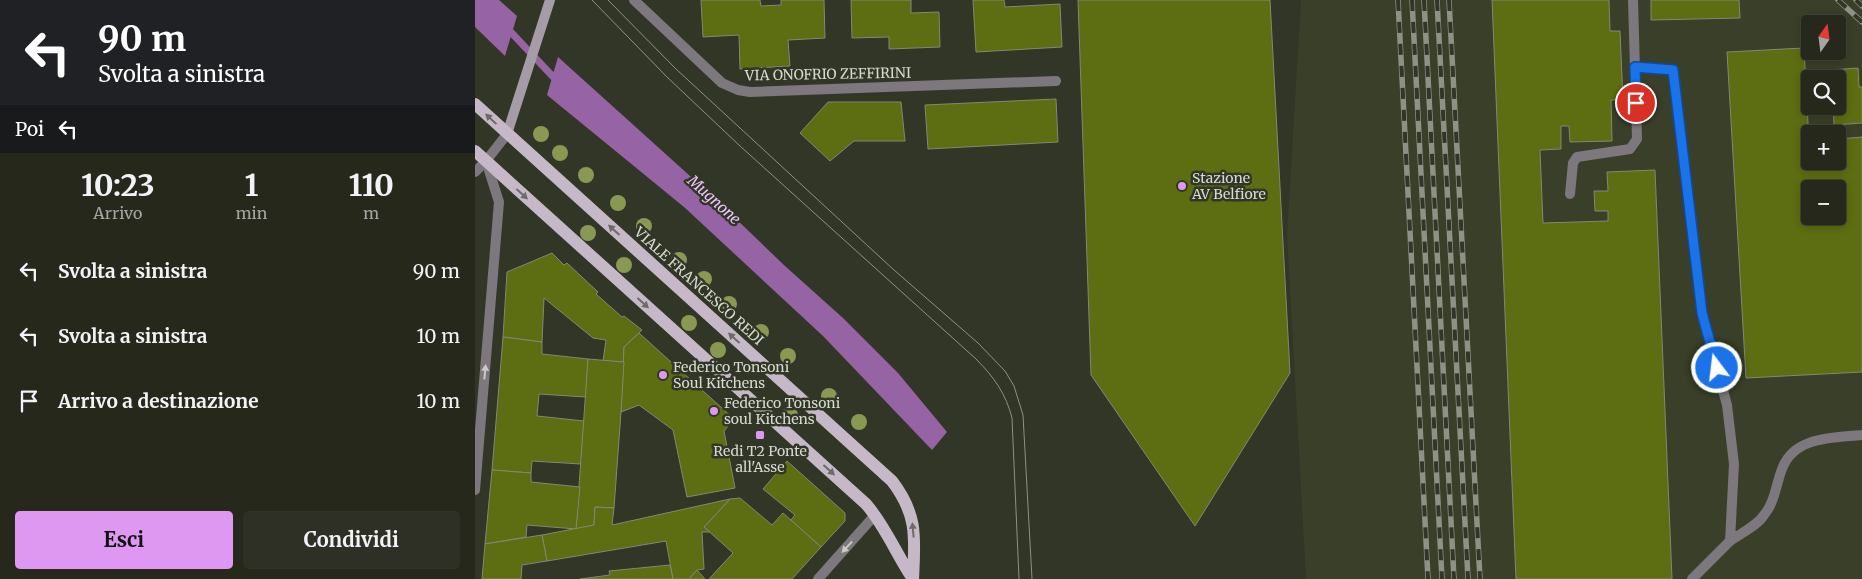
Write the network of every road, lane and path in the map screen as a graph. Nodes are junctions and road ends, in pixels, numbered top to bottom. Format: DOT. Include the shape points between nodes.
graph roads {
  1 [pos="550,0"];
  2 [pos="634,0"];
  3 [pos="1633,0"];
  4 [pos="1635,67"];
  5 [pos="1056,81"];
  6 [pos="475,104"];
  7 [pos="507,134"];
  8 [pos="475,151"];
  9 [pos="486,161"];
  10 [pos="475,172"];
  11 [pos="1570,194"];
  12 [pos="1862,435"];
  13 [pos="475,490"];
  14 [pos="875,514"];
  15 [pos="1731,541"];
  16 [pos="818,579"];
  17 [pos="913,579"];
  18 [pos="1692,579"];
  1 -- 7 [label="main road"];
  2 -- 5 [label="street, VIA ONOFRIO ZEFFIRINI" via="722,82 738,90"];
  3 -- 4 [label="street"];
  4 -- 11 [label="street" via="1637,139 1630,148 1577,158 1573,163"];
  4 -- 15 [label="street" via="1673,70 1702,313 1727,406 1734,464"];
  7 -- 6 [label="main road, VIALE FRANCESCO REDI, one-way"];
  7 -- 9 [label="street"];
  17 -- 7 [label="main road, VIALE FRANCESCO REDI, one-way" via="912,517 905,499 892,481"];
  8 -- 9 [label="main road, VIALE FRANCESCO REDI"];
  9 -- 10 [label="street"];
  13 -- 9 [label="street, one-way" via="499,202"];
  9 -- 14 [label="main road, VIALE FRANCESCO REDI, one-way"];
  12 -- 15 [label="street" via="1805,443 1789,456 1782,468 1770,506 1763,517"];
  14 -- 16 [label="street, one-way"];
  14 -- 17 [label="main road, VIALE FRANCESCO REDI"];
  15 -- 18 [label="street"];
}
